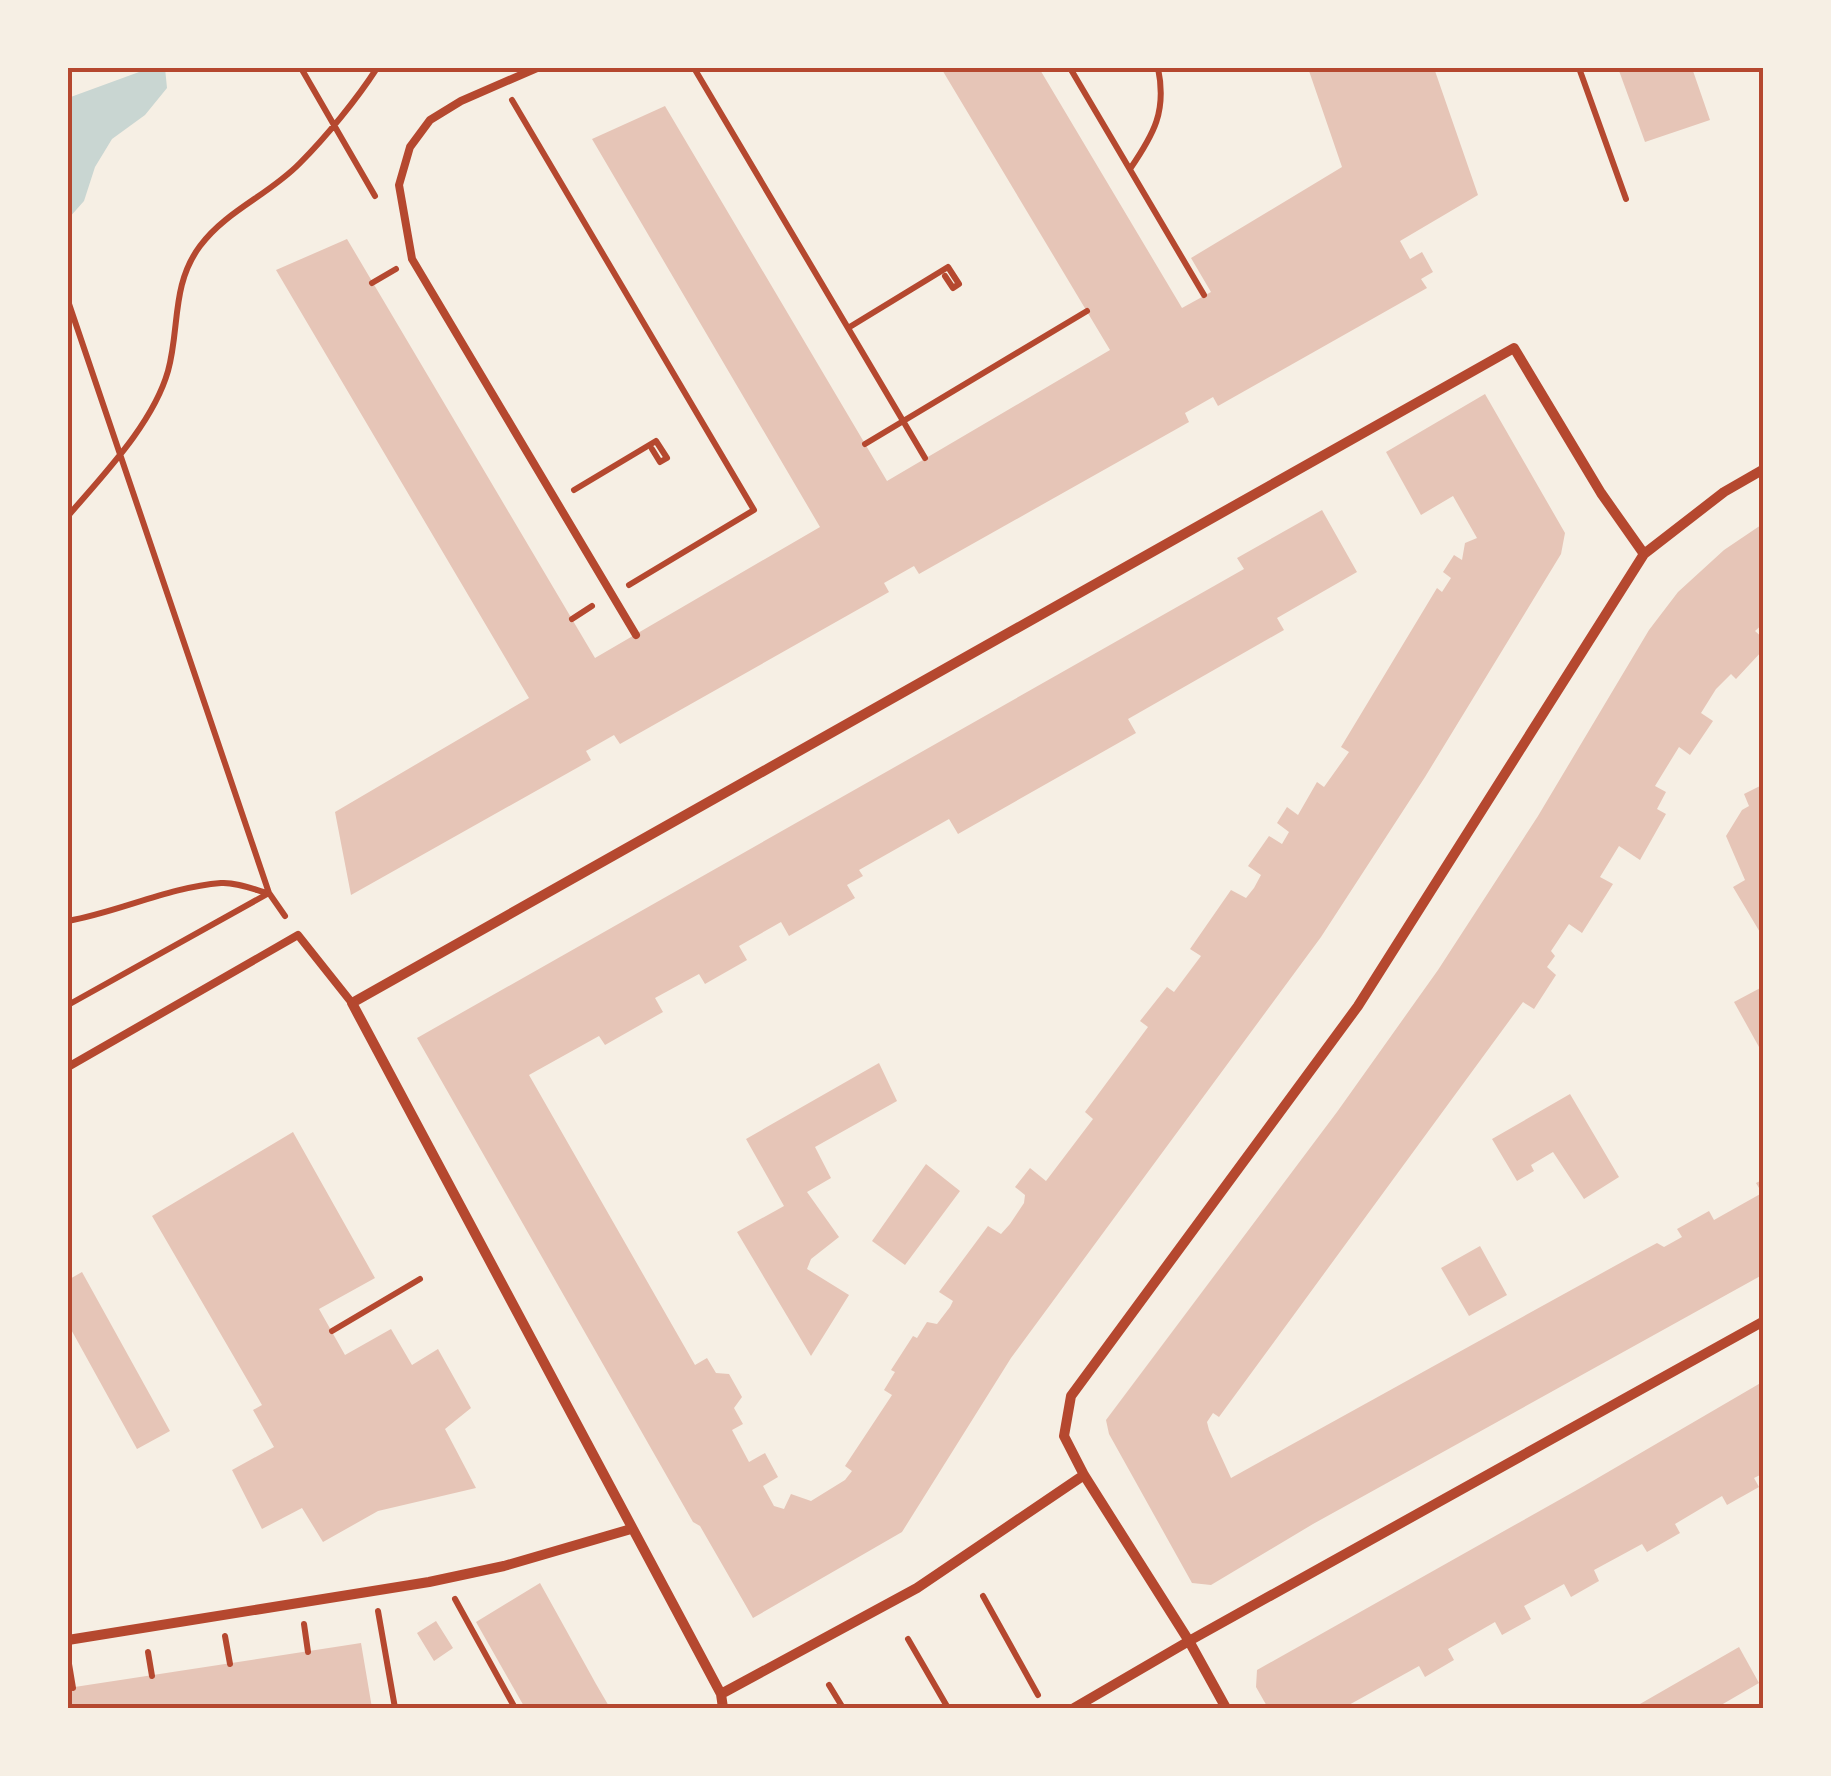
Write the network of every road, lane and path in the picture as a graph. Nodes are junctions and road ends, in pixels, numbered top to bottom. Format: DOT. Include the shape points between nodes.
graph roads {
  1 [pos="301,68"];
  2 [pos="376,68"];
  3 [pos="537,68"];
  4 [pos="694,68"];
  5 [pos="1070,68"];
  6 [pos="1158,68"];
  7 [pos="1579,68"];
  8 [pos="502,82"];
  9 [pos="333,124"];
  10 [pos="1130,169"];
  11 [pos="1626,199"];
  12 [pos="382,209"];
  13 [pos="412,260"];
  14 [pos="945,276"];
  15 [pos="372,283"];
  16 [pos="1204,296"];
  17 [pos="68,301"];
  18 [pos="1087,310"];
  19 [pos="848,328"];
  20 [pos="903,421"];
  21 [pos="865,444"];
  22 [pos="652,449"];
  23 [pos="118,457"];
  24 [pos="925,458"];
  25 [pos="1764,470"];
  26 [pos="556,500"];
  27 [pos="68,516"];
  28 [pos="1644,554"];
  29 [pos="612,594"];
  30 [pos="572,618"];
  31 [pos="636,634"];
  32 [pos="269,894"];
  33 [pos="68,920"];
  34 [pos="298,936"];
  35 [pos="352,1003"];
  36 [pos="68,1005"];
  37 [pos="68,1067"];
  38 [pos="420,1279"];
  39 [pos="1764,1321"];
  40 [pos="332,1331"];
  41 [pos="1084,1476"];
  42 [pos="631,1529"];
  43 [pos="375,1591"];
  44 [pos="472,1594"];
  45 [pos="983,1596"];
  46 [pos="304,1624"];
  47 [pos="908,1639"];
  48 [pos="68,1640"];
  49 [pos="1188,1641"];
  50 [pos="226,1642"];
  51 [pos="308,1652"];
  52 [pos="150,1661"];
  53 [pos="230,1664"];
  54 [pos="71,1675"];
  55 [pos="152,1676"];
  56 [pos="830,1684"];
  57 [pos="74,1688"];
  58 [pos="721,1694"];
  59 [pos="1038,1696"];
  60 [pos="394,1708"];
  61 [pos="515,1708"];
  62 [pos="723,1708"];
  63 [pos="843,1708"];
  64 [pos="948,1708"];
  65 [pos="1074,1708"];
  66 [pos="1226,1708"];
  1 -- 9 [label="path"];
  2 -- 9 [label="path"];
  3 -- 8 [label="lane"];
  4 -- 19 [label="path"];
  5 -- 10 [label="path"];
  6 -- 10 [label="path" via="1156,132"];
  7 -- 11 [label="path"];
  8 -- 13 [label="lane" via="430,120 410,147 399,186"];
  8 -- 29 [label="path" via="754,510"];
  9 -- 12 [label="path"];
  9 -- 23 [label="path" via="299,165 230,213 199,247 175,305 168,374"];
  10 -- 16 [label="path"];
  13 -- 15 [label="path"];
  13 -- 26 [label="lane"];
  14 -- 19 [label="path" via="952,288 959,284 948,267"];
  17 -- 23 [label="path"];
  18 -- 20 [label="path"];
  19 -- 20 [label="path"];
  20 -- 21 [label="path"];
  20 -- 24 [label="path"];
  22 -- 26 [label="path" via="660,462 667,458 656,441"];
  23 -- 27 [label="path"];
  23 -- 32 [label="path"];
  25 -- 28 [label="street"];
  26 -- 29 [label="lane"];
  28 -- 35 [label="street" via="1514,348"];
  28 -- 41 [label="street" via="1358,1006 1071,1396 1064,1436"];
  29 -- 30 [label="path"];
  29 -- 31 [label="lane"];
  32 -- 33 [label="path" via="225,882"];
  32 -- 34 [label="path"];
  32 -- 36 [label="path"];
  34 -- 35 [label="lane"];
  34 -- 37 [label="lane"];
  35 -- 42 [label="street"];
  38 -- 40 [label="path"];
  39 -- 49 [label="street"];
  41 -- 49 [label="street"];
  41 -- 58 [label="street" via="917,1588"];
  42 -- 43 [label="street" via="504,1566"];
  42 -- 58 [label="street"];
  43 -- 48 [label="street"];
  43 -- 60 [label="path"];
  44 -- 61 [label="path" via="454,1598"];
  45 -- 59 [label="path"];
  46 -- 51 [label="path"];
  47 -- 64 [label="path"];
  49 -- 65 [label="street"];
  49 -- 66 [label="street"];
  50 -- 53 [label="path"];
  52 -- 55 [label="path"];
  54 -- 57 [label="path"];
  56 -- 63 [label="path"];
  58 -- 62 [label="street"];
}
